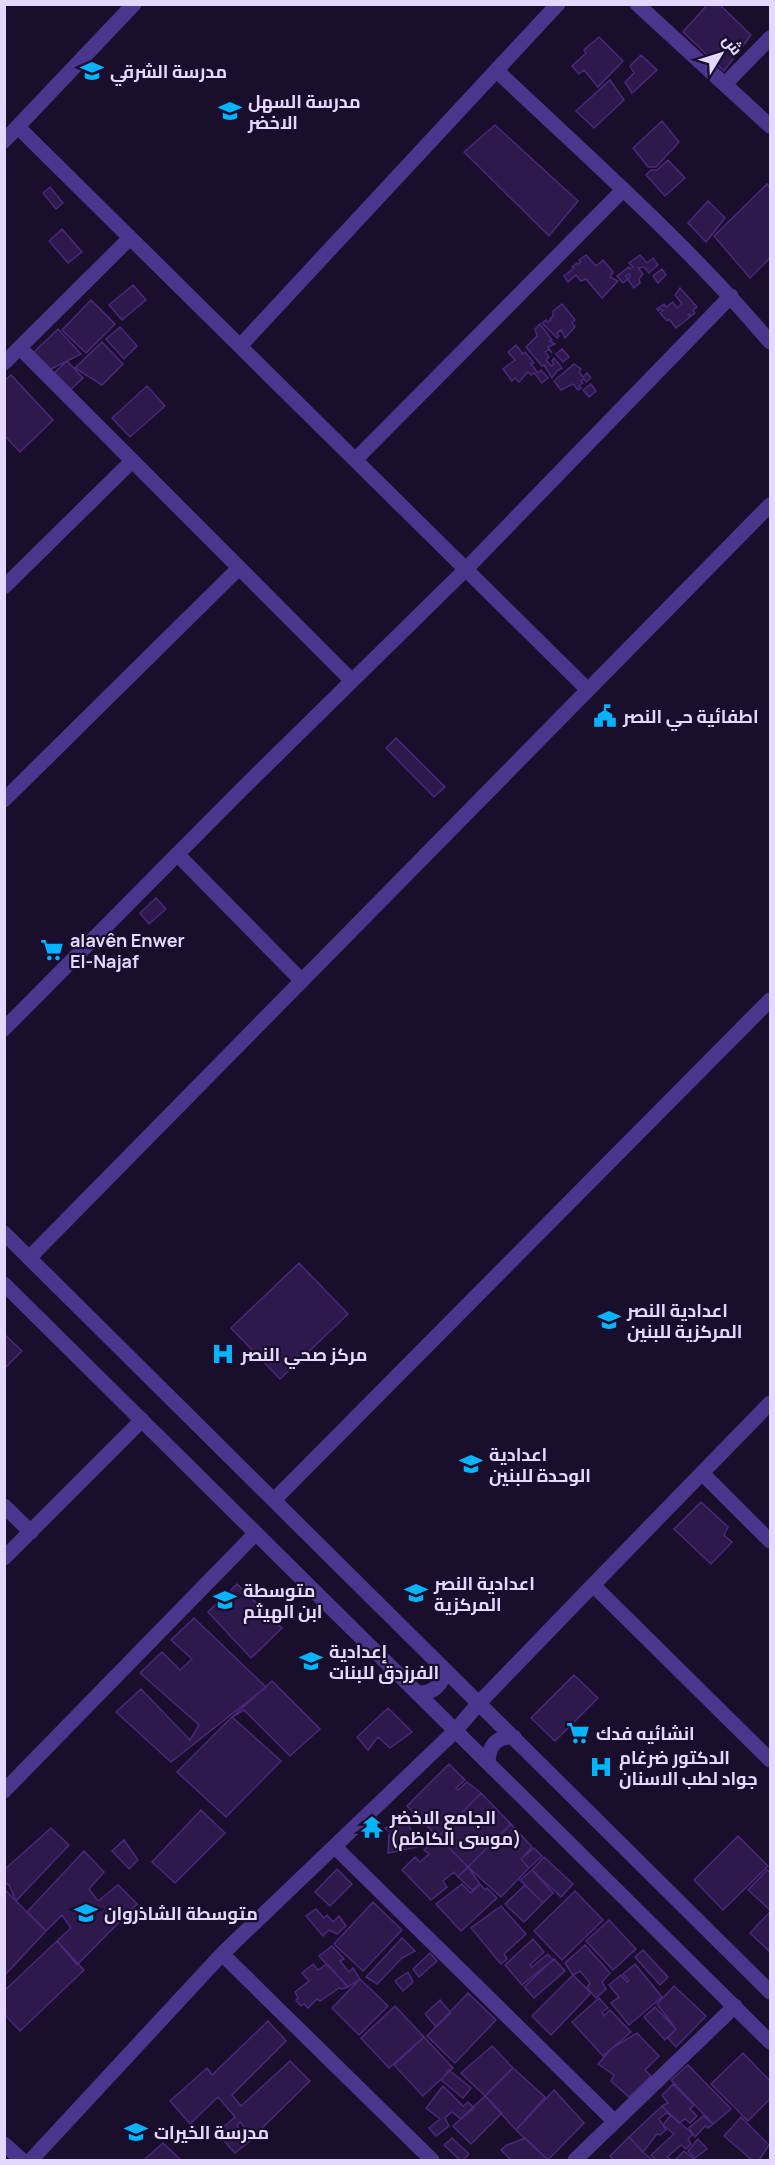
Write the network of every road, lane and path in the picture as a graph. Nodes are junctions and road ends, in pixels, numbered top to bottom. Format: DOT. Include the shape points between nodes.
graph roads {
  1 [pos="134,4"];
  2 [pos="558,4"];
  3 [pos="637,4"];
  4 [pos="771,38"];
  5 [pos="497,71"];
  6 [pos="725,84"];
  7 [pos="771,126"];
  8 [pos="18,128"];
  9 [pos="4,141"];
  10 [pos="623,190"];
  11 [pos="130,238"];
  12 [pos="731,296"];
  13 [pos="771,342"];
  14 [pos="240,346"];
  15 [pos="20,348"];
  16 [pos="4,363"];
  17 [pos="355,460"];
  18 [pos="132,461"];
  19 [pos="771,505"];
  20 [pos="239,568"];
  21 [pos="466,569"];
  22 [pos="4,587"];
  23 [pos="352,681"];
  24 [pos="588,690"];
  25 [pos="4,800"];
  26 [pos="177,854"];
  27 [pos="302,981"];
  28 [pos="771,1000"];
  29 [pos="10,1012"];
  30 [pos="4,1029"];
  31 [pos="4,1233"];
  32 [pos="29,1258"];
  33 [pos="4,1284"];
  34 [pos="771,1403"];
  35 [pos="142,1420"];
  36 [pos="702,1473"];
  37 [pos="274,1500"];
  38 [pos="4,1506"];
  39 [pos="31,1532"];
  40 [pos="256,1533"];
  41 [pos="771,1541"];
  42 [pos="4,1558"];
  43 [pos="593,1585"];
  44 [pos="443,1668"];
  45 [pos="417,1693"];
  46 [pos="479,1703"];
  47 [pos="455,1731"];
  48 [pos="514,1737"];
  49 [pos="771,1760"];
  50 [pos="488,1762"];
  51 [pos="4,1791"];
  52 [pos="335,1847"];
  53 [pos="222,1954"];
  54 [pos="768,1983"];
  55 [pos="735,2006"];
  56 [pos="771,2042"];
  57 [pos="614,2121"];
  58 [pos="4,2144"];
  59 [pos="22,2160"];
  60 [pos="31,2160"];
  61 [pos="432,2160"];
  62 [pos="575,2160"];
  1 -- 8 [label="street"];
  2 -- 5 [label="street"];
  3 -- 6 [label="street"];
  4 -- 6 [label="street"];
  5 -- 10 [label="street"];
  5 -- 14 [label="street"];
  6 -- 7 [label="street"];
  8 -- 9 [label="street"];
  8 -- 11 [label="street"];
  10 -- 12 [label="street"];
  10 -- 17 [label="street"];
  11 -- 14 [label="street"];
  11 -- 15 [label="street"];
  12 -- 13 [label="street"];
  12 -- 21 [label="street"];
  14 -- 17 [label="street"];
  15 -- 16 [label="street"];
  15 -- 18 [label="street"];
  17 -- 21 [label="street"];
  18 -- 20 [label="street"];
  18 -- 22 [label="street"];
  19 -- 24 [label="street"];
  20 -- 23 [label="street"];
  20 -- 25 [label="street"];
  21 -- 23 [label="street"];
  21 -- 24 [label="street"];
  23 -- 26 [label="street"];
  24 -- 27 [label="street"];
  26 -- 27 [label="street"];
  26 -- 29 [label="street"];
  27 -- 32 [label="street"];
  28 -- 37 [label="street"];
  29 -- 30 [label="street"];
  31 -- 32 [label="street"];
  32 -- 37 [label="street"];
  33 -- 35 [label="street"];
  34 -- 36 [label="street"];
  35 -- 39 [label="street"];
  35 -- 40 [label="street"];
  36 -- 41 [label="street"];
  36 -- 43 [label="street"];
  37 -- 44 [label="street"];
  38 -- 39 [label="street"];
  39 -- 42 [label="street"];
  40 -- 45 [label="street"];
  40 -- 51 [label="street"];
  43 -- 46 [label="street"];
  43 -- 49 [label="street"];
  44 -- 45 [label="street" via="437,1688"];
  44 -- 46 [label="street"];
  45 -- 47 [label="street"];
  46 -- 47 [label="street"];
  46 -- 48 [label="street"];
  47 -- 50 [label="street"];
  47 -- 52 [label="street"];
  48 -- 50 [label="street" via="493,1743"];
  48 -- 54 [label="street"];
  50 -- 55 [label="street"];
  52 -- 53 [label="street"];
  52 -- 57 [label="street"];
  53 -- 60 [label="street"];
  53 -- 61 [label="street"];
  55 -- 56 [label="street"];
  55 -- 57 [label="street"];
  57 -- 62 [label="street"];
  58 -- 59 [label="street"];
}
